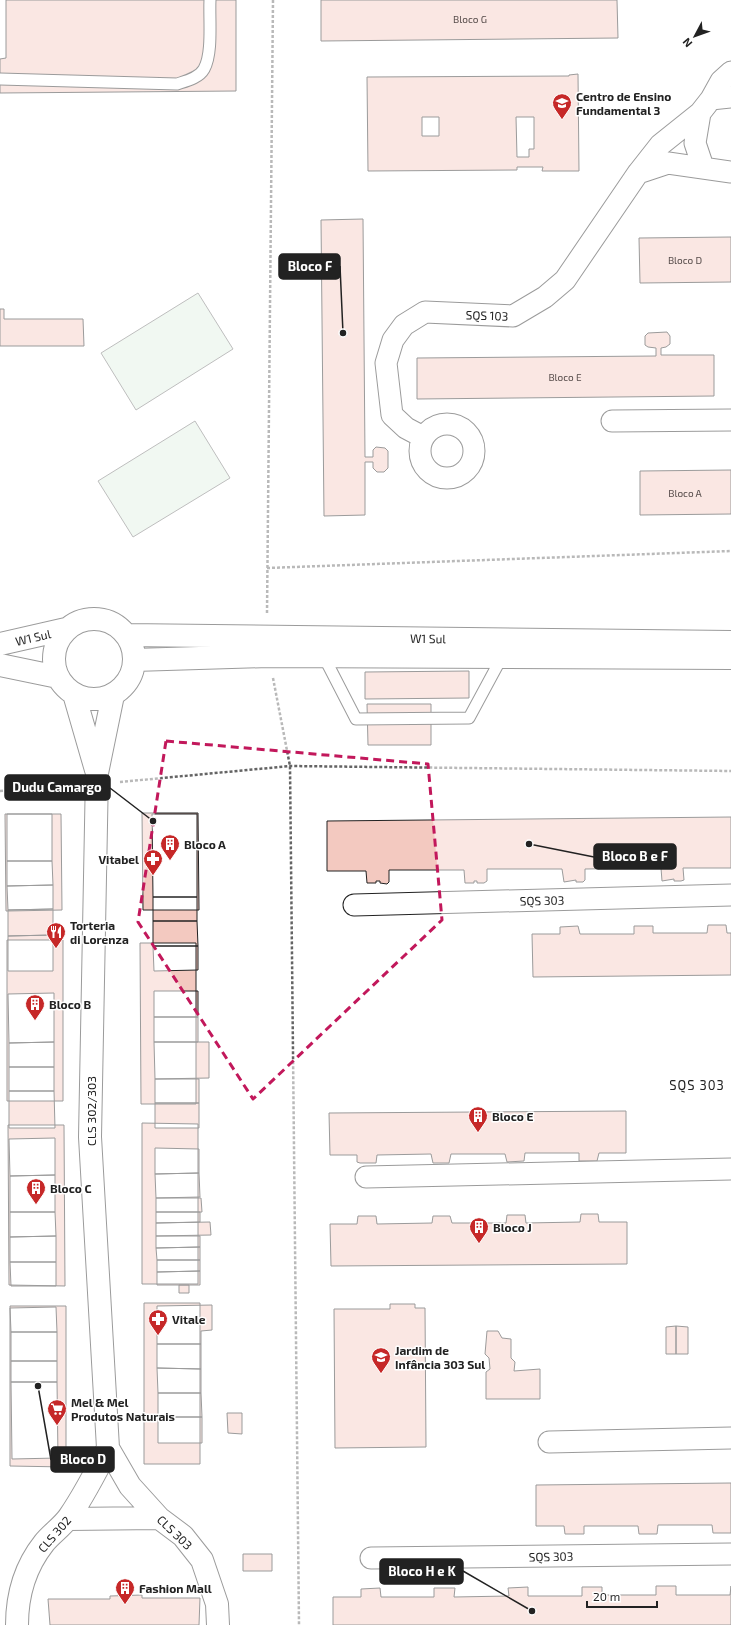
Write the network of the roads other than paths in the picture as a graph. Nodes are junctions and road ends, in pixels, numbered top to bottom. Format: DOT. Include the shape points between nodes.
graph roads {
  1 [pos="210,0"];
  2 [pos="731,72"];
  3 [pos="0,79"];
  4 [pos="714,103"];
  5 [pos="703,167"];
  6 [pos="731,172"];
  7 [pos="638,173"];
  8 [pos="612,420"];
  9 [pos="731,420"];
  10 [pos="423,437"];
  11 [pos="66,630"];
  12 [pos="126,635"];
  13 [pos="314,637"];
  14 [pos="731,642"];
  15 [pos="0,644"];
  16 [pos="267,646"];
  17 [pos="508,648"];
  18 [pos="324,656"];
  19 [pos="731,658"];
  20 [pos="134,660"];
  21 [pos="0,665"];
  22 [pos="58,677"];
  23 [pos="74,694"];
  24 [pos="113,695"];
  25 [pos="97,779"];
  26 [pos="731,895"];
  27 [pos="354,905"];
  28 [pos="731,1169"];
  29 [pos="366,1177"];
  30 [pos="731,1438"];
  31 [pos="549,1442"];
  32 [pos="108,1448"];
  33 [pos="159,1518"];
  34 [pos="68,1519"];
  35 [pos="731,1554"];
  36 [pos="371,1558"];
  37 [pos="17,1625"];
  38 [pos="218,1625"];
  1 -- 3 [label="lane" via="208,54 204,70 194,78 177,84"];
  2 -- 4 [label="street, SQS 103" via="721,81"];
  4 -- 5 [label="street, SQS 103" via="695,143"];
  4 -- 7 [label="street, SQS 103" via="660,145"];
  5 -- 6 [label="street"];
  5 -- 7 [label="street" via="668,163"];
  7 -- 10 [label="street, SQS 103" via="565,280 545,297 513,316 425,312 404,325 393,340 386,363 392,415 406,428"];
  8 -- 9 [label="street"];
  11 -- 12 [label="street" via="77,622 90,619 104,620"];
  11 -- 15 [label="street, W1 Sul"];
  11 -- 22 [label="street" via="58,640 54,654 54,666"];
  12 -- 16 [label="street, W1 Sul"];
  12 -- 20 [label="street" via="132,647"];
  13 -- 16 [label="street, W1 Sul"];
  13 -- 17 [label="street, W1 Sul"];
  13 -- 18 [label="lane"];
  14 -- 17 [label="street, W1 Sul"];
  16 -- 18 [label="street, W1 Sul"];
  16 -- 20 [label="street, W1 Sul"];
  17 -- 18 [label="street, W1 Sul"];
  17 -- 18 [label="lane" via="469,718 356,719"];
  17 -- 19 [label="street, W1 Sul"];
  20 -- 24 [label="street" via="131,674 124,686"];
  21 -- 22 [label="street"];
  22 -- 23 [label="street"];
  23 -- 24 [label="street" via="86,699 100,699"];
  23 -- 25 [label="street, CLS 302/303"];
  24 -- 25 [label="street, CLS 302/303"];
  25 -- 32 [label="street, CLS 302/303" via="90,1137"];
  26 -- 27 [label="street, SQS 303"];
  28 -- 29 [label="street"];
  30 -- 31 [label="street"];
  32 -- 33 [label="street, CLS 303" via="130,1486"];
  32 -- 34 [label="street, CLS 302" via="89,1486"];
  33 -- 34 [label="street"];
  33 -- 38 [label="street, CLS 303" via="182,1536 202,1560 218,1604"];
  34 -- 37 [label="street, CLS 302" via="44,1542 26,1570 17,1607"];
  35 -- 36 [label="street, SQS 303"];
}
